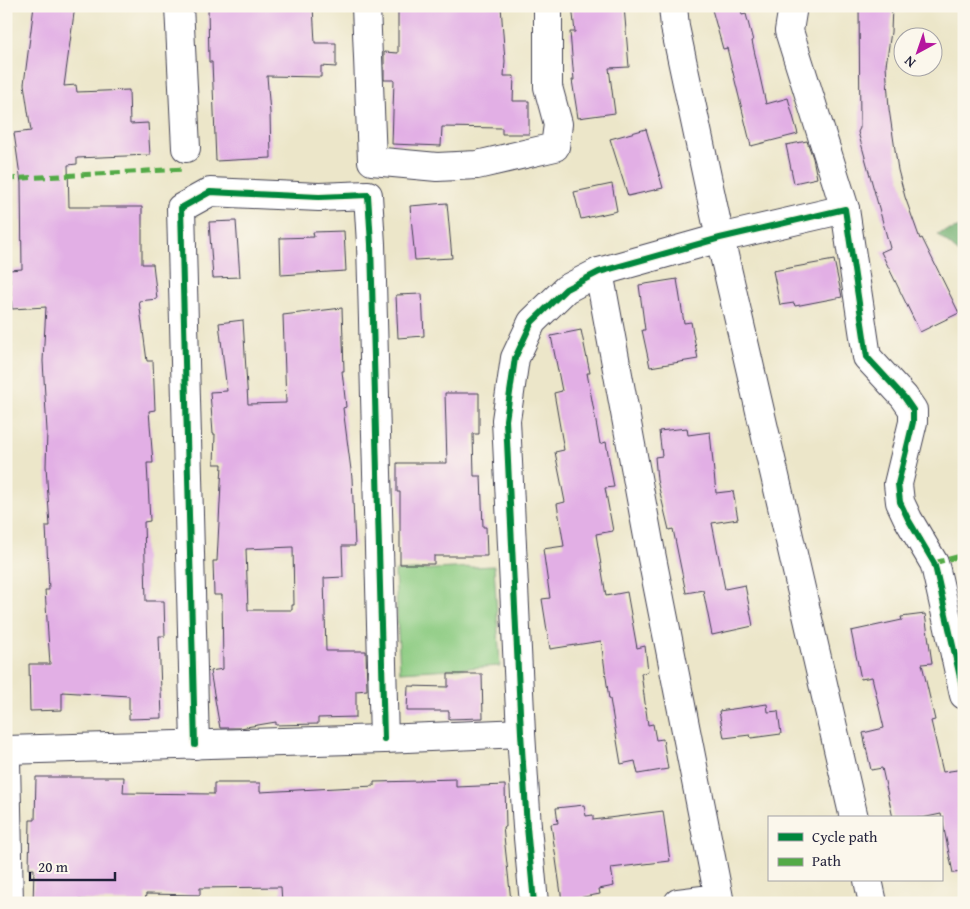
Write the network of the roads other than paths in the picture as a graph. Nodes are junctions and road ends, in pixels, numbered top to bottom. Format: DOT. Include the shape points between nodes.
graph roads {
  1 [pos="179,6"];
  2 [pos="366,6"];
  3 [pos="548,6"];
  4 [pos="673,6"];
  5 [pos="793,6"];
  6 [pos="186,148"];
  7 [pos="845,209"];
  8 [pos="720,238"];
  9 [pos="599,272"];
  10 [pos="964,695"];
  11 [pos="521,733"];
  12 [pos="384,739"];
  13 [pos="195,745"];
  14 [pos="6,750"];
  15 [pos="6,761"];
  16 [pos="854,816"];
  17 [pos="868,882"];
  18 [pos="9,903"];
  19 [pos="534,903"];
  20 [pos="678,903"];
  21 [pos="873,903"];
  1 -- 6 [label="street"];
  2 -- 3 [label="street" via="372,162 437,167 476,165 555,147 558,124 548,87"];
  4 -- 8 [label="street"];
  5 -- 7 [label="street" via="789,31"];
  7 -- 8 [label="street"];
  7 -- 10 [label="street" via="868,357 913,410 898,484 900,502 934,563"];
  8 -- 9 [label="street"];
  8 -- 16 [label="street"];
  9 -- 11 [label="street" via="566,289 532,322 516,358 506,420"];
  9 -- 20 [label="street" via="719,898"];
  11 -- 12 [label="street"];
  11 -- 19 [label="street"];
  12 -- 13 [label="street"];
  12 -- 13 [label="street" via="368,195 319,197 210,192 181,208"];
  13 -- 14 [label="street"];
  15 -- 18 [label="street"];
  17 -- 21 [label="street"];
}
